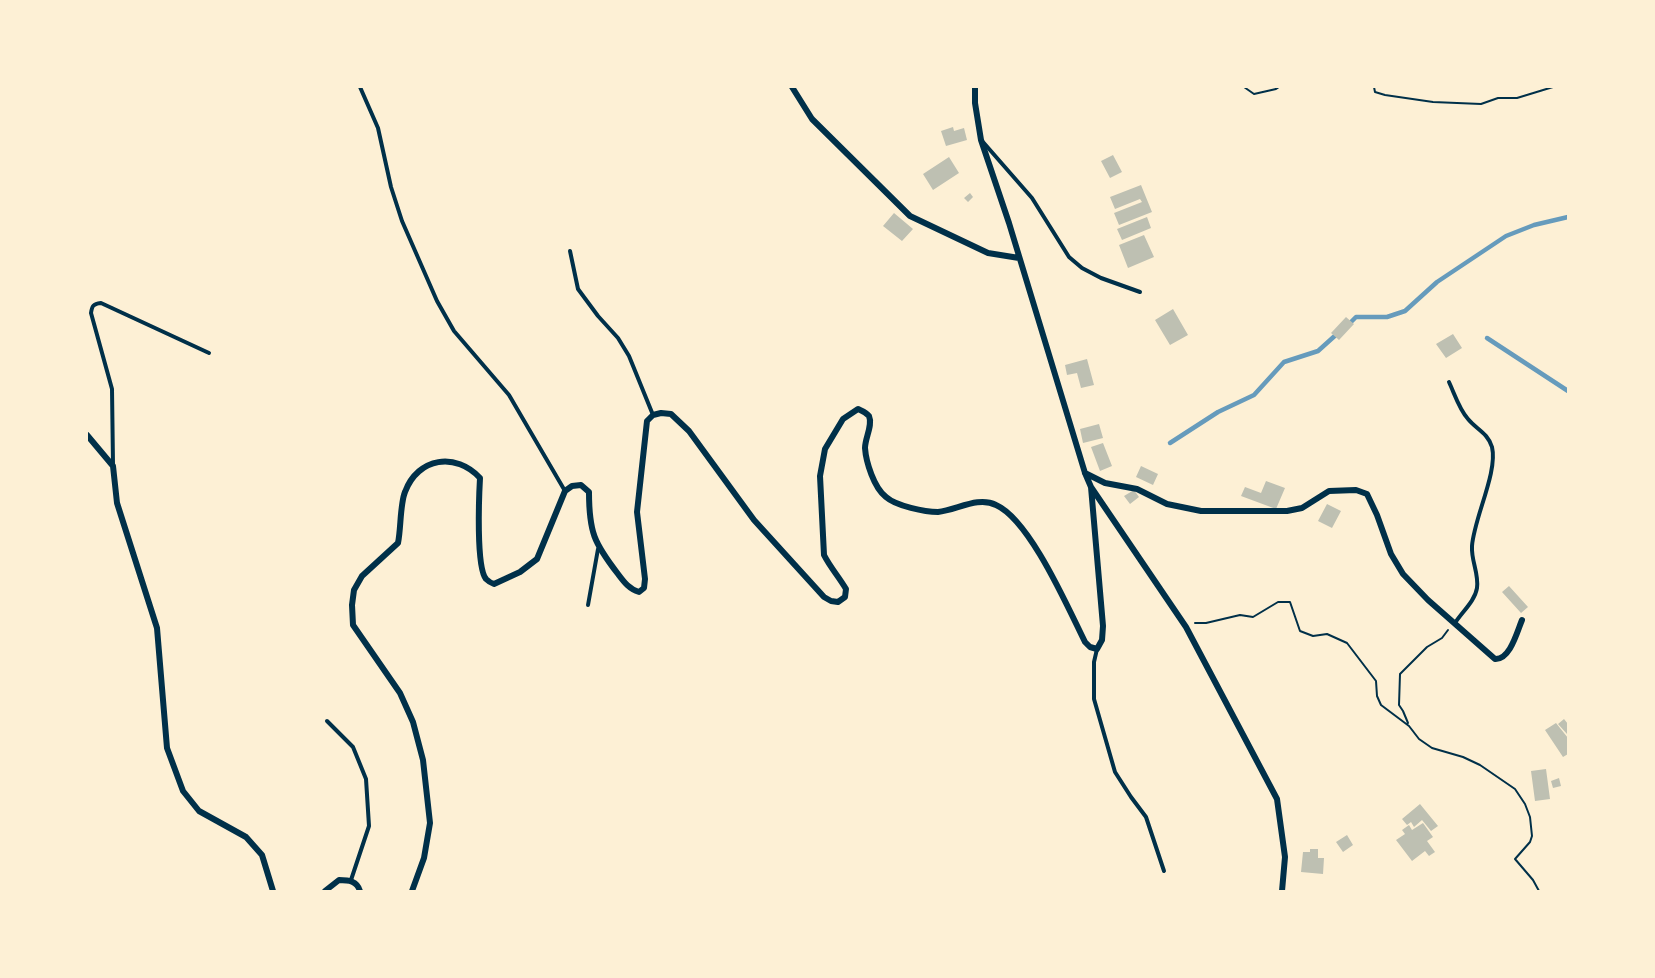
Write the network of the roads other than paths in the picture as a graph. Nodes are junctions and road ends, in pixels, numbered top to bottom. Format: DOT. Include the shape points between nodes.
graph roads {
  1 [pos="360,87"];
  2 [pos="792,87"];
  3 [pos="975,87"];
  4 [pos="981,140"];
  5 [pos="570,251"];
  6 [pos="1019,258"];
  7 [pos="1140,292"];
  8 [pos="209,354"];
  9 [pos="1449,382"];
  10 [pos="653,415"];
  11 [pos="87,435"];
  12 [pos="113,465"];
  13 [pos="1085,473"];
  14 [pos="1091,487"];
  15 [pos="565,491"];
  16 [pos="598,549"];
  17 [pos="588,605"];
  18 [pos="1522,620"];
  19 [pos="1455,622"];
  20 [pos="1097,649"];
  21 [pos="327,721"];
  22 [pos="1164,872"];
  23 [pos="351,880"];
  24 [pos="273,891"];
  25 [pos="326,891"];
  26 [pos="360,891"];
  27 [pos="412,891"];
  28 [pos="1282,891"];
  1 -- 15 [label="lane" via="378,129 402,221 436,301 454,330 509,395"];
  2 -- 6 [label="street" via="812,119 910,216 988,253"];
  3 -- 4 [label="street"];
  4 -- 6 [label="street"];
  4 -- 7 [label="lane" via="1032,198 1069,257 1101,278"];
  5 -- 10 [label="lane" via="578,289 629,356"];
  6 -- 13 [label="street"];
  8 -- 12 [label="lane" via="100,303 92,307 112,388"];
  9 -- 19 [label="lane" via="1462,411 1492,447 1472,548 1477,588"];
  10 -- 16 [label="street" via="645,429 637,512 644,588 639,592 632,590"];
  10 -- 20 [label="street" via="671,414 689,431 754,520 824,597 838,602 846,589 824,555 820,476 825,449 843,419 858,409 867,413 870,419 865,448 870,475 885,497 920,510 938,512 981,502 995,504 1008,513 1031,540 1084,642"];
  11 -- 12 [label="street"];
  12 -- 24 [label="street" via="117,503 157,628 167,748 183,791 199,811 246,837 262,855"];
  13 -- 14 [label="street"];
  13 -- 19 [label="street" via="1105,483 1137,489 1167,504 1201,511 1287,512 1302,508 1329,491 1356,490 1367,494 1403,574"];
  14 -- 20 [label="street" via="1103,626"];
  14 -- 28 [label="street" via="1186,627 1277,799 1285,857"];
  15 -- 16 [label="street" via="581,485 589,492 591,527"];
  15 -- 27 [label="street" via="537,559 494,584 486,581 482,571 477,514 480,478 472,469 455,462 425,466 411,477 404,495 398,543 362,576 354,590 353,625 400,693 423,760 430,823 424,858"];
  16 -- 17 [label="lane"];
  18 -- 19 [label="street" via="1507,655 1500,659 1495,659"];
  20 -- 22 [label="lane" via="1094,699 1115,772 1146,817"];
  21 -- 23 [label="lane" via="353,747 366,779 369,826"];
  23 -- 25 [label="street" via="339,880"];
  23 -- 26 [label="street"];
}
